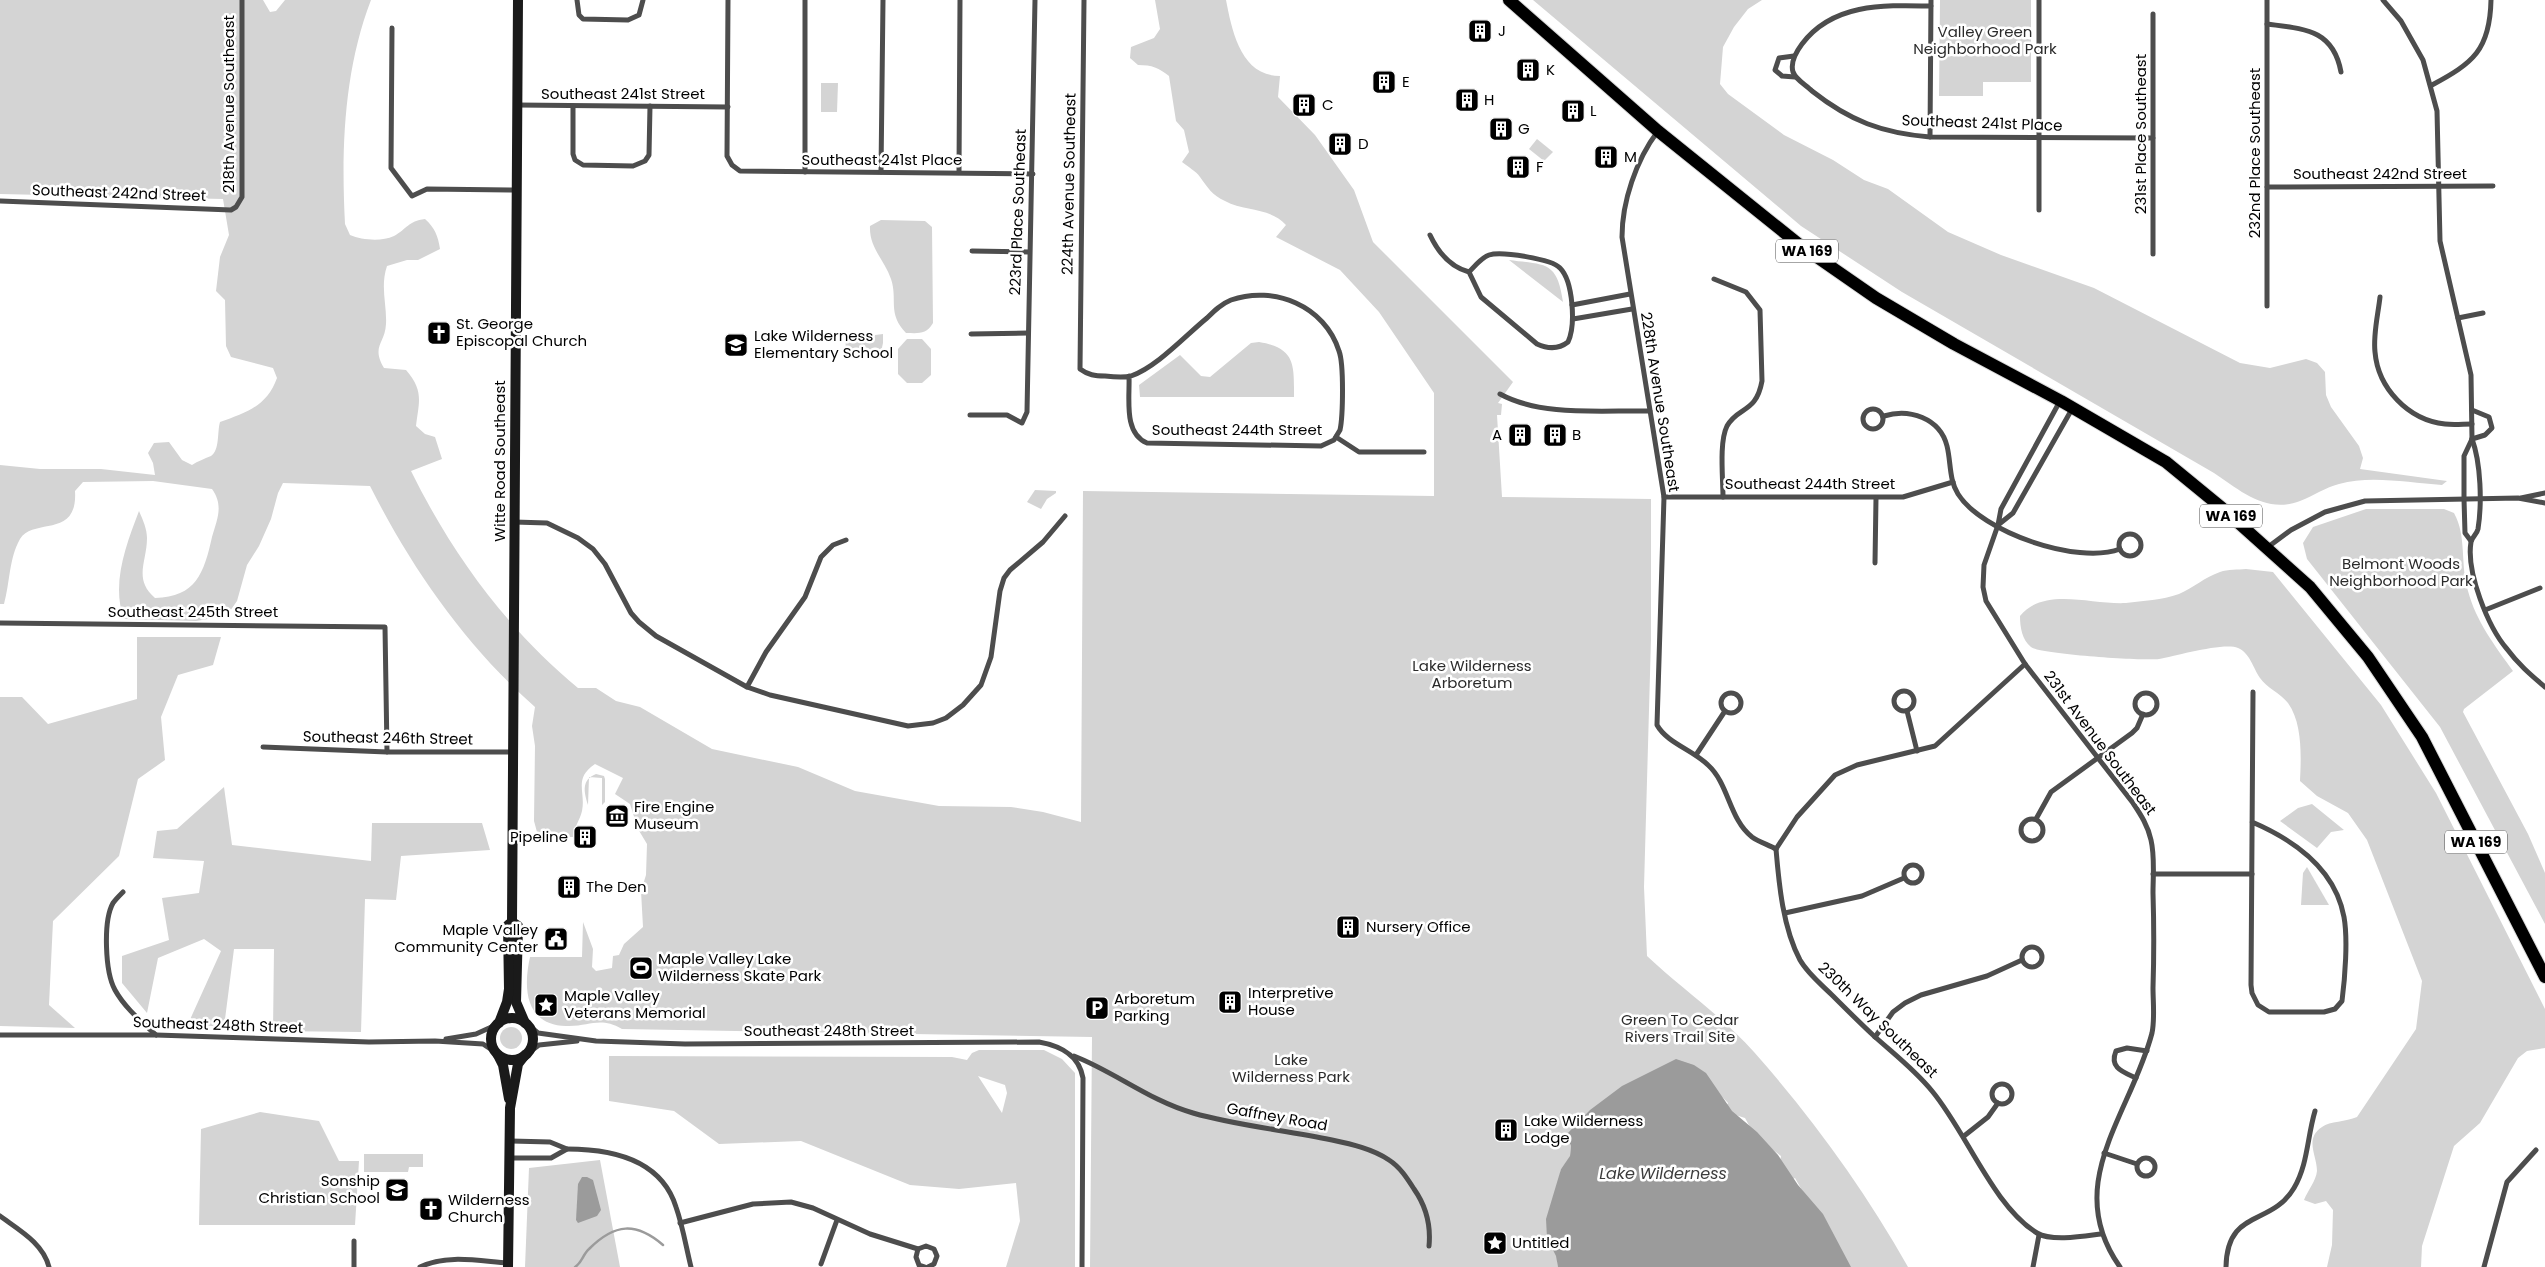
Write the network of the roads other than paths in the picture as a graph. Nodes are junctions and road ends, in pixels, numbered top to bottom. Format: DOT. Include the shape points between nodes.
graph roads {
  1 [pos="242,0"];
  2 [pos="518,0"];
  3 [pos="577,0"];
  4 [pos="642,0"];
  5 [pos="728,0"];
  6 [pos="805,0"];
  7 [pos="883,0"];
  8 [pos="960,0"];
  9 [pos="1035,0"];
  10 [pos="1084,0"];
  11 [pos="1509,0"];
  12 [pos="2039,0"];
  13 [pos="2267,0"];
  14 [pos="2383,0"];
  15 [pos="2491,0"];
  16 [pos="1931,3"];
  17 [pos="2153,14"];
  18 [pos="2267,24"];
  19 [pos="392,28"];
  20 [pos="1794,56"];
  21 [pos="2341,72"];
  22 [pos="1795,77"];
  23 [pos="2432,85"];
  24 [pos="518,106"];
  25 [pos="573,106"];
  26 [pos="650,106"];
  27 [pos="728,107"];
  28 [pos="1658,131"];
  29 [pos="1930,137"];
  30 [pos="2039,138"];
  31 [pos="2153,138"];
  32 [pos="805,172"];
  33 [pos="882,172"];
  34 [pos="959,172"];
  35 [pos="1033,174"];
  36 [pos="2437,186"];
  37 [pos="2492,186"];
  38 [pos="2267,187"];
  39 [pos="517,190"];
  40 [pos="0,201"];
  41 [pos="236,207"];
  42 [pos="2039,210"];
  43 [pos="1430,235"];
  44 [pos="972,251"];
  45 [pos="1029,252"];
  46 [pos="2153,254"];
  47 [pos="1469,272"];
  48 [pos="1714,279"];
  49 [pos="1630,294"];
  50 [pos="2380,297"];
  51 [pos="1572,305"];
  52 [pos="2267,306"];
  53 [pos="1632,309"];
  54 [pos="2483,313"];
  55 [pos="2458,318"];
  56 [pos="1573,319"];
  57 [pos="1028,333"];
  58 [pos="971,334"];
  59 [pos="1129,376"];
  60 [pos="1500,394"];
  61 [pos="2061,400"];
  62 [pos="2073,408"];
  63 [pos="2472,410"];
  64 [pos="1650,411"];
  65 [pos="970,415"];
  66 [pos="1884,416"];
  67 [pos="2472,424"];
  68 [pos="1336,437"];
  69 [pos="2472,439"];
  70 [pos="1424,452"];
  71 [pos="1953,482"];
  72 [pos="2545,493"];
  73 [pos="1664,497"];
  74 [pos="1723,497"];
  75 [pos="1876,498"];
  76 [pos="2518,498"];
  77 [pos="2464,499"];
  78 [pos="2479,499"];
  79 [pos="2545,503"];
  80 [pos="1065,516"];
  81 [pos="514,522"];
  82 [pos="1998,525"];
  83 [pos="846,540"];
  84 [pos="2471,541"];
  85 [pos="2120,548"];
  86 [pos="2267,548"];
  87 [pos="1875,563"];
  88 [pos="2540,588"];
  89 [pos="2485,610"];
  90 [pos="0,624"];
  91 [pos="2025,664"];
  92 [pos="748,687"];
  93 [pos="2545,687"];
  94 [pos="2253,692"];
  95 [pos="1907,711"];
  96 [pos="1725,712"];
  97 [pos="2143,714"];
  98 [pos="263,747"];
  99 [pos="1917,751"];
  100 [pos="387,752"];
  101 [pos="513,752"];
  102 [pos="1696,755"];
  103 [pos="2097,759"];
  104 [pos="2036,819"];
  105 [pos="2252,822"];
  106 [pos="1776,849"];
  107 [pos="2153,874"];
  108 [pos="2252,874"];
  109 [pos="1904,878"];
  110 [pos="123,892"];
  111 [pos="1785,913"];
  112 [pos="512,922"];
  113 [pos="2022,960"];
  114 [pos="2545,977"];
  115 [pos="499,1023"];
  116 [pos="525,1023"];
  117 [pos="0,1035"];
  118 [pos="156,1035"];
  119 [pos="1875,1037"];
  120 [pos="435,1040"];
  121 [pos="585,1040"];
  122 [pos="2147,1051"];
  123 [pos="498,1054"];
  124 [pos="526,1054"];
  125 [pos="1071,1055"];
  126 [pos="2136,1078"];
  127 [pos="1998,1104"];
  128 [pos="510,1108"];
  129 [pos="2315,1111"];
  130 [pos="1964,1136"];
  131 [pos="511,1141"];
  132 [pos="566,1149"];
  133 [pos="2536,1150"];
  134 [pos="2104,1153"];
  135 [pos="510,1158"];
  136 [pos="2137,1164"];
  137 [pos="0,1216"];
  138 [pos="837,1220"];
  139 [pos="680,1223"];
  140 [pos="2101,1234"];
  141 [pos="2039,1235"];
  142 [pos="354,1241"];
  143 [pos="1429,1246"];
  144 [pos="918,1250"];
  145 [pos="821,1264"];
  146 [pos="508,1265"];
  147 [pos="49,1267"];
  148 [pos="354,1267"];
  149 [pos="420,1267"];
  150 [pos="692,1267"];
  151 [pos="927,1267"];
  152 [pos="1082,1267"];
  153 [pos="2033,1267"];
  154 [pos="2120,1267"];
  155 [pos="2226,1267"];
  156 [pos="2484,1267"];
  1 -- 41 [label="street, 218th Avenue Southeast" via="242,197"];
  2 -- 24 [label="street, Witte Road Southeast"];
  3 -- 4 [label="street" via="578,16 583,19 628,20 642,12"];
  5 -- 27 [label="street"];
  6 -- 32 [label="street"];
  7 -- 33 [label="street"];
  8 -- 34 [label="street"];
  9 -- 35 [label="street, 223rd Place Southeast"];
  10 -- 59 [label="street, 224th Avenue Southeast" via="1080,369 1090,375"];
  11 -- 28 [label="main road, WA 169"];
  12 -- 30 [label="street"];
  13 -- 18 [label="street, 232nd Place Southeast"];
  14 -- 23 [label="street" via="2415,44"];
  15 -- 23 [label="street" via="2488,32 2480,50 2461,70"];
  16 -- 20 [label="street" via="1877,5 1851,11 1817,28"];
  16 -- 29 [label="street"];
  17 -- 31 [label="street, 231st Place Southeast"];
  18 -- 21 [label="street" via="2308,30 2327,41 2333,47"];
  18 -- 38 [label="street, 232nd Place Southeast"];
  19 -- 39 [label="street" via="391,168 412,196 426,189"];
  20 -- 22 [label="street"];
  20 -- 22 [label="street, Southeast 241st Place" via="1778,58 1774,70 1782,76"];
  22 -- 29 [label="street, Southeast 241st Place" via="1855,120 1885,131"];
  23 -- 36 [label="street" via="2437,111"];
  24 -- 25 [label="street, Southeast 241st Street"];
  24 -- 39 [label="street, Witte Road Southeast"];
  25 -- 26 [label="street, Southeast 241st Street"];
  25 -- 26 [label="street" via="573,154 576,160 583,165 633,166 645,161 649,155"];
  26 -- 27 [label="street, Southeast 241st Street"];
  27 -- 32 [label="street, Southeast 241st Place" via="727,156 732,165 740,171"];
  28 -- 49 [label="street, 228th Avenue Southeast" via="1644,151 1623,218 1622,238"];
  28 -- 61 [label="main road, WA 169" via="1801,246 1876,298 1954,344"];
  29 -- 30 [label="street, Southeast 241st Place"];
  30 -- 31 [label="street, Southeast 241st Place"];
  30 -- 42 [label="street"];
  31 -- 46 [label="street, 231st Place Southeast"];
  32 -- 33 [label="street, Southeast 241st Place"];
  33 -- 34 [label="street, Southeast 241st Place"];
  34 -- 35 [label="street, Southeast 241st Place"];
  35 -- 45 [label="street, 223rd Place Southeast"];
  36 -- 37 [label="street, Southeast 242nd Street"];
  36 -- 38 [label="street, Southeast 242nd Street"];
  36 -- 55 [label="street" via="2440,241"];
  38 -- 52 [label="street, 232nd Place Southeast"];
  39 -- 81 [label="street, Witte Road Southeast"];
  40 -- 41 [label="street, Southeast 242nd Street" via="230,210"];
  43 -- 47 [label="street" via="1442,255 1459,269"];
  44 -- 45 [label="street"];
  45 -- 57 [label="street, 223rd Place Southeast"];
  47 -- 51 [label="street" via="1484,258 1497,254 1547,261 1563,272"];
  47 -- 56 [label="street" via="1481,297 1537,344 1550,348 1564,345 1571,337"];
  48 -- 74 [label="street" via="1746,292 1760,310 1760,393 1751,407 1733,419 1725,432"];
  49 -- 51 [label="street"];
  49 -- 53 [label="street, 228th Avenue Southeast"];
  50 -- 67 [label="street" via="2375,353 2379,373 2394,398 2426,418 2444,424"];
  51 -- 56 [label="street"];
  53 -- 56 [label="street"];
  53 -- 64 [label="street, 228th Avenue Southeast"];
  54 -- 55 [label="street"];
  55 -- 63 [label="street" via="2471,375"];
  57 -- 58 [label="street"];
  57 -- 65 [label="street, 223rd Place Southeast" via="1028,402 1022,423 1007,415"];
  59 -- 68 [label="street, Southeast 244th Street" via="1132,425 1137,437 1147,443 1321,446"];
  59 -- 68 [label="street" via="1148,367 1224,303 1256,295 1279,296 1316,316 1331,332 1340,352 1341,425"];
  60 -- 64 [label="street" via="1541,409"];
  61 -- 62 [label="main road, WA 169"];
  61 -- 82 [label="street, 231st Avenue Southeast" via="2001,509"];
  62 -- 82 [label="street, 231st Avenue Southeast" via="2013,513"];
  62 -- 86 [label="main road, WA 169" via="2166,462"];
  63 -- 67 [label="street"];
  63 -- 69 [label="street" via="2489,417 2492,428 2485,435"];
  64 -- 73 [label="street, 228th Avenue Southeast"];
  66 -- 66 [label="street" via="1878,409 1870,409 1864,414 1863,422 1868,428 1876,429 1883,424"];
  66 -- 71 [label="street" via="1895,412 1912,413 1938,429 1947,446"];
  67 -- 69 [label="street"];
  68 -- 70 [label="street, Southeast 244th Street" via="1358,452"];
  69 -- 77 [label="street" via="2464,456"];
  69 -- 78 [label="street" via="2478,455"];
  71 -- 75 [label="street, Southeast 244th Street" via="1903,497"];
  71 -- 82 [label="street" via="1970,510"];
  72 -- 76 [label="street"];
  73 -- 74 [label="street, Southeast 244th Street"];
  73 -- 102 [label="street, 228th Avenue Southeast" via="1655,716 1659,730"];
  74 -- 75 [label="street, Southeast 244th Street"];
  75 -- 87 [label="street"];
  76 -- 78 [label="street"];
  76 -- 79 [label="street"];
  77 -- 78 [label="street"];
  77 -- 84 [label="street" via="2465,533"];
  77 -- 86 [label="street" via="2384,500 2351,504 2291,530"];
  78 -- 84 [label="street" via="2478,532"];
  80 -- 92 [label="street" via="1043,542 1004,578 986,672 980,685 963,705 946,718 908,726 780,698"];
  81 -- 92 [label="street" via="547,523 578,538 605,564 639,622 656,636"];
  81 -- 101 [label="street, Witte Road Southeast"];
  82 -- 85 [label="street" via="2046,548 2080,552"];
  82 -- 91 [label="street, 231st Avenue Southeast" via="1984,565 1982,587 1986,601"];
  83 -- 92 [label="street" via="833,545 821,557 805,597 766,652"];
  84 -- 89 [label="street" via="2471,564"];
  85 -- 85 [label="street" via="2125,555 2133,555 2139,550 2140,541 2126,535 2120,540"];
  86 -- 114 [label="main road, WA 169" via="2323,601 2396,696 2441,773"];
  88 -- 89 [label="street"];
  89 -- 93 [label="street" via="2505,647"];
  90 -- 100 [label="street, Southeast 245th Street" via="385,627"];
  91 -- 99 [label="street" via="1935,746"];
  91 -- 103 [label="street, 231st Avenue Southeast"];
  94 -- 105 [label="street"];
  95 -- 95 [label="street" via="1913,706 1914,698 1910,692 1902,691 1895,696 1894,704 1899,710"];
  95 -- 99 [label="street"];
  96 -- 96 [label="street" via="1733,713 1739,708 1741,701 1736,694 1728,692 1722,697 1720,705"];
  96 -- 102 [label="street"];
  97 -- 97 [label="street" via="2151,713 2156,707 2155,699 2149,694 2141,694 2135,701 2136,709"];
  97 -- 103 [label="street" via="2132,734"];
  98 -- 100 [label="street, Southeast 246th Street"];
  99 -- 106 [label="street" via="1857,765 1835,775 1797,817"];
  100 -- 101 [label="street, Southeast 246th Street"];
  101 -- 112 [label="street, Witte Road Southeast"];
  102 -- 106 [label="street" via="1714,771 1743,827 1752,837"];
  103 -- 104 [label="street" via="2051,792"];
  103 -- 107 [label="street, 231st Avenue Southeast" via="2144,821 2151,840"];
  104 -- 104 [label="street" via="2028,819 2022,825 2021,834 2027,840 2036,840 2042,834 2042,826"];
  105 -- 108 [label="street"];
  105 -- 108 [label="street" via="2304,850 2337,897 2344,917 2345,980 2342,1001 2335,1009 2269,1012 2258,1005 2251,985"];
  106 -- 111 [label="street, 230th Way Southeast"];
  107 -- 108 [label="street"];
  107 -- 122 [label="street, 231st Avenue Southeast" via="2153,1030"];
  109 -- 111 [label="street" via="1862,896"];
  110 -- 118 [label="street" via="113,903 108,917 108,970 114,988 127,1007"];
  111 -- 119 [label="street, 230th Way Southeast" via="1801,961"];
  112 -- 115 [label="street, Witte Road Southeast" via="508,925 507,1002"];
  112 -- 116 [label="street, Witte Road Southeast" via="518,926 516,1002"];
  113 -- 119 [label="street" via="1987,976 1904,1003 1893,1012"];
  115 -- 116 [label="street" via="512,1018"];
  115 -- 120 [label="street, Southeast 248th Street" via="476,1034"];
  115 -- 123 [label="street" via="491,1036 492,1046"];
  116 -- 121 [label="street, Southeast 248th Street" via="538,1033"];
  116 -- 124 [label="street" via="533,1035"];
  117 -- 118 [label="street, Southeast 248th Street"];
  118 -- 120 [label="street, Southeast 248th Street" via="370,1042"];
  119 -- 130 [label="street, 230th Way Southeast" via="1925,1082"];
  120 -- 123 [label="street, Southeast 248th Street" via="483,1044"];
  121 -- 124 [label="street, Southeast 248th Street" via="547,1044"];
  121 -- 125 [label="street, Southeast 248th Street" via="685,1044 1039,1042 1057,1046"];
  122 -- 126 [label="street, 231st Avenue Southeast"];
  122 -- 126 [label="street" via="2127,1048 2116,1051 2114,1055 2117,1069"];
  123 -- 124 [label="street" via="509,1060"];
  123 -- 128 [label="street"];
  124 -- 128 [label="street" via="518,1064"];
  125 -- 143 [label="street, Gaffney Road" via="1100,1066 1178,1108 1213,1118 1346,1143 1388,1158 1402,1171 1423,1204"];
  125 -- 152 [label="street" via="1083,1078"];
  126 -- 134 [label="street, 231st Avenue Southeast"];
  127 -- 130 [label="street" via="1988,1117"];
  128 -- 131 [label="street"];
  129 -- 155 [label="street" via="2304,1166 2294,1188 2284,1203 2246,1222 2238,1230 2227,1250"];
  130 -- 141 [label="street, 230th Way Southeast" via="2005,1205"];
  131 -- 132 [label="street" via="550,1142"];
  131 -- 135 [label="street"];
  132 -- 135 [label="street" via="551,1158"];
  132 -- 139 [label="street" via="603,1150 639,1162 654,1172 670,1193"];
  133 -- 156 [label="street" via="2507,1182"];
  134 -- 136 [label="street"];
  134 -- 140 [label="street, 231st Avenue Southeast" via="2096,1194"];
  135 -- 146 [label="street"];
  137 -- 147 [label="street" via="38,1244"];
  138 -- 139 [label="street" via="813,1208 791,1202 774,1202"];
  138 -- 144 [label="street"];
  138 -- 145 [label="street"];
  139 -- 150 [label="street"];
  140 -- 141 [label="street" via="2078,1238"];
  140 -- 154 [label="street, 231st Avenue Southeast"];
  141 -- 153 [label="street"];
  142 -- 148 [label="street"];
  144 -- 151 [label="street" via="917,1261"];
  144 -- 151 [label="street" via="930,1246 936,1252 936,1260"];
  146 -- 149 [label="street" via="454,1259"];
}
